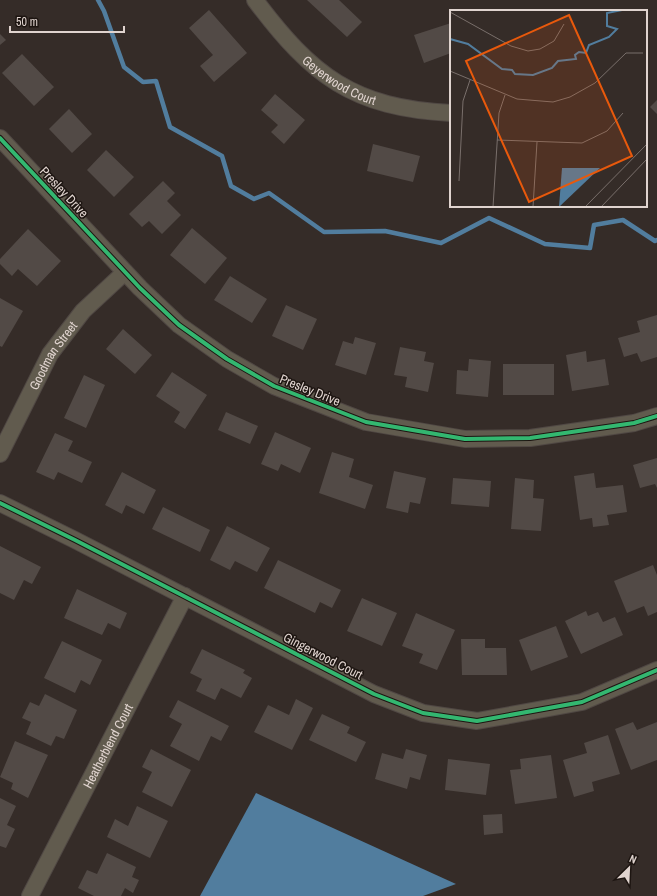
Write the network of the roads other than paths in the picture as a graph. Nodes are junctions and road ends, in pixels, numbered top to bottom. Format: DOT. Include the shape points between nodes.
graph roads {
  1 [pos="255,0"];
  2 [pos="450,113"];
  3 [pos="0,138"];
  4 [pos="125,272"];
  5 [pos="657,416"];
  6 [pos="0,454"];
  7 [pos="0,503"];
  8 [pos="184,596"];
  9 [pos="657,670"];
  10 [pos="30,896"];
  1 -- 2 [label="street, Geyerwood Court" via="296,50 320,73 352,92 386,104"];
  3 -- 4 [label="street, Presley Drive"];
  4 -- 5 [label="street, Presley Drive" via="179,325 227,359 274,386 366,422 465,439 530,438 634,423"];
  4 -- 6 [label="street, Goodman Street" via="83,311 50,354"];
  7 -- 8 [label="street, Gingerwood Court"];
  8 -- 9 [label="street, Gingerwood Court" via="374,694 423,713 477,721 575,704"];
  8 -- 10 [label="street, Heatherblend Court"];
}
